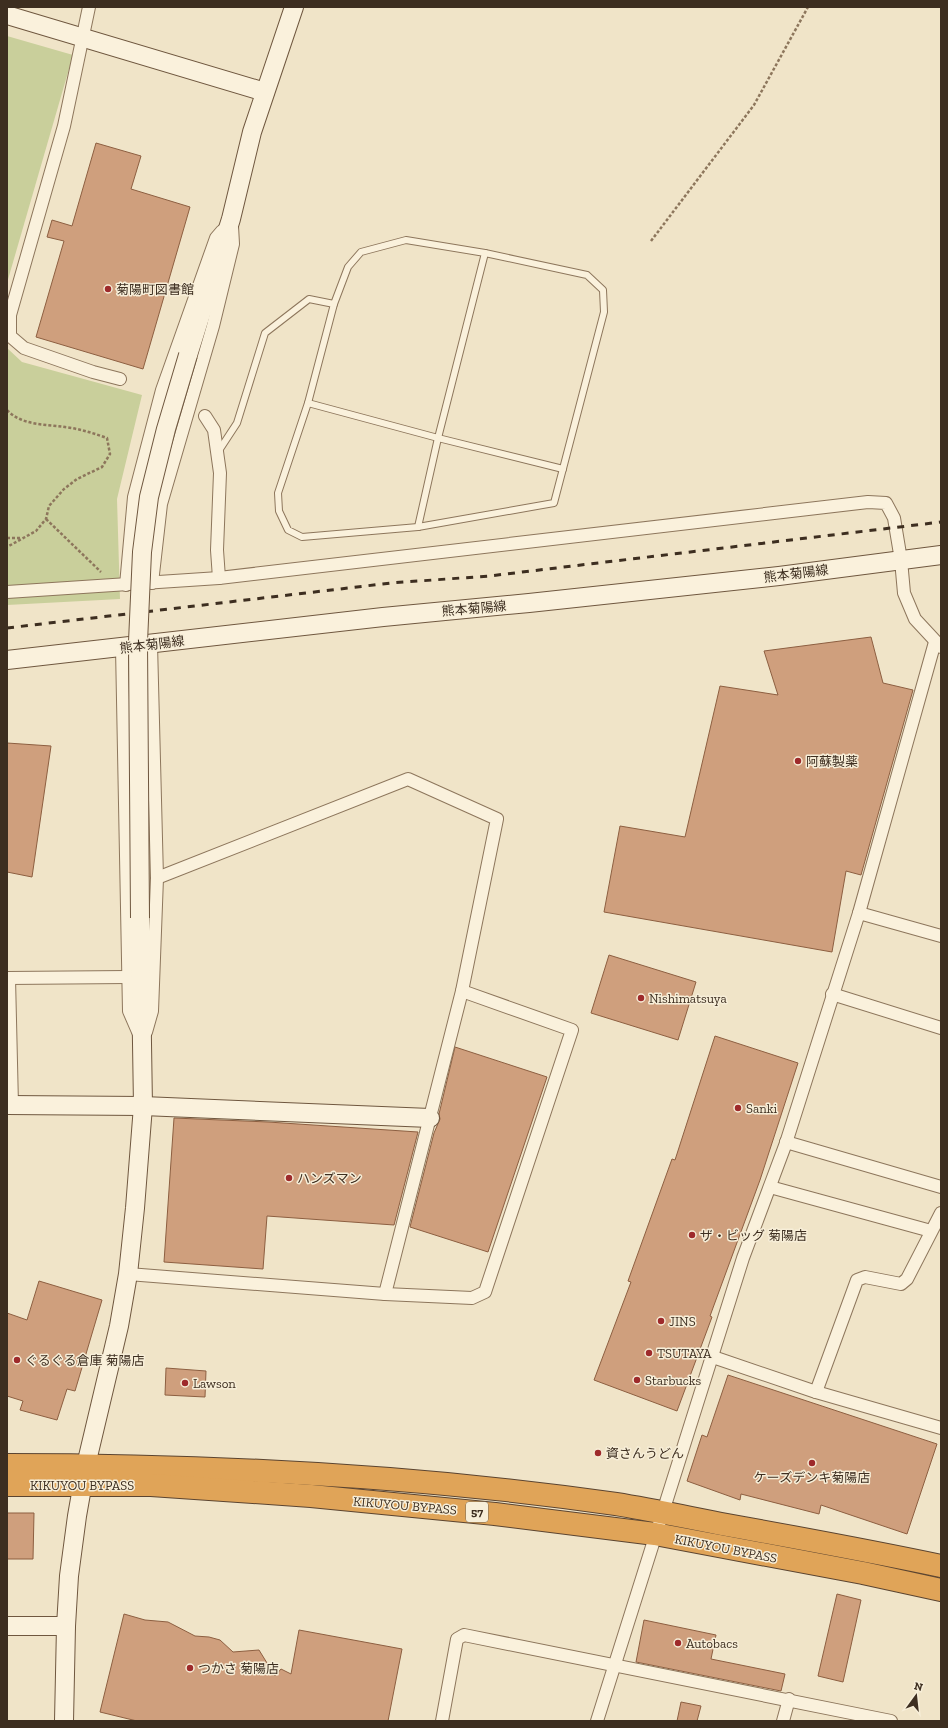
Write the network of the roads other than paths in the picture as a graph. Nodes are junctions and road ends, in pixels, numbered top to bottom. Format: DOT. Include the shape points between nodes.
graph roads {
  1 [pos="89,7"];
  2 [pos="294,7"];
  3 [pos="7,15"];
  4 [pos="83,39"];
  5 [pos="265,92"];
  6 [pos="231,219"];
  7 [pos="485,253"];
  8 [pos="334,304"];
  9 [pos="120,379"];
  10 [pos="308,403"];
  11 [pos="205,416"];
  12 [pos="438,438"];
  13 [pos="217,453"];
  14 [pos="563,469"];
  15 [pos="418,527"];
  16 [pos="941,555"];
  17 [pos="901,560"];
  18 [pos="219,578"];
  19 [pos="152,583"];
  20 [pos="126,585"];
  21 [pos="7,592"];
  22 [pos="151,644"];
  23 [pos="938,645"];
  24 [pos="122,648"];
  25 [pos="7,660"];
  26 [pos="156,878"];
  27 [pos="858,913"];
  28 [pos="941,936"];
  29 [pos="128,977"];
  30 [pos="8,978"];
  31 [pos="462,991"];
  32 [pos="832,994"];
  33 [pos="941,1028"];
  34 [pos="143,1042"];
  35 [pos="9,1105"];
  36 [pos="143,1106"];
  37 [pos="430,1118"];
  38 [pos="786,1142"];
  39 [pos="941,1186"];
  40 [pos="770,1187"];
  41 [pos="941,1213"];
  42 [pos="931,1231"];
  43 [pos="128,1274"];
  44 [pos="385,1294"];
  45 [pos="713,1357"];
  46 [pos="816,1392"];
  47 [pos="941,1428"];
  48 [pos="7,1465"];
  49 [pos="84,1475"];
  50 [pos="7,1485"];
  51 [pos="662,1513"];
  52 [pos="655,1534"];
  53 [pos="941,1566"];
  54 [pos="941,1590"];
  55 [pos="7,1626"];
  56 [pos="66,1626"];
  57 [pos="614,1666"];
  58 [pos="789,1699"];
  59 [pos="64,1721"];
  60 [pos="442,1721"];
  61 [pos="597,1721"];
  62 [pos="783,1721"];
  63 [pos="891,1721"];
  1 -- 4 [label="street"];
  2 -- 5 [label="street"];
  3 -- 4 [label="street"];
  4 -- 5 [label="street"];
  4 -- 9 [label="street" via="64,126 10,315 10,336 24,348"];
  5 -- 6 [label="street" via="252,132"];
  6 -- 19 [label="street" via="233,244 213,326 161,504"];
  6 -- 20 [label="street" via="216,238 162,390 134,496"];
  6 -- 34 [label="street, bridge" via="166,429 149,497 142,552 138,642"];
  7 -- 8 [label="lane" via="406,240 361,252 348,267"];
  7 -- 12 [label="lane"];
  7 -- 14 [label="lane" via="587,275 603,290 604,312"];
  8 -- 10 [label="lane"];
  8 -- 13 [label="lane" via="309,299 265,333 237,424"];
  10 -- 12 [label="lane"];
  10 -- 15 [label="lane" via="278,493 278,511 288,530 302,537"];
  11 -- 13 [label="street" via="214,430"];
  12 -- 14 [label="lane"];
  12 -- 15 [label="lane"];
  13 -- 18 [label="street" via="220,473 217,550"];
  14 -- 15 [label="lane" via="554,503"];
  16 -- 17 [label="street, 熊本菊陽線"];
  17 -- 18 [label="street" via="894,518 886,503 868,502"];
  17 -- 22 [label="street, 熊本菊陽線" via="772,577"];
  17 -- 23 [label="street" via="904,593 915,619"];
  18 -- 19 [label="street"];
  19 -- 20 [label="street"];
  20 -- 21 [label="street"];
  22 -- 24 [label="street, 熊本菊陽線"];
  22 -- 26 [label="street"];
  23 -- 27 [label="street"];
  24 -- 25 [label="street, 熊本菊陽線"];
  24 -- 29 [label="street"];
  26 -- 31 [label="street" via="408,779 497,819"];
  26 -- 34 [label="street" via="152,1011"];
  27 -- 28 [label="street"];
  27 -- 32 [label="street"];
  29 -- 30 [label="street"];
  29 -- 34 [label="street" via="129,1011"];
  30 -- 35 [label="street"];
  31 -- 37 [label="street"];
  31 -- 44 [label="street" via="572,1030 485,1292 472,1298"];
  32 -- 33 [label="street"];
  32 -- 38 [label="street"];
  34 -- 36 [label="street"];
  35 -- 36 [label="street"];
  36 -- 37 [label="street"];
  36 -- 43 [label="street"];
  37 -- 44 [label="street"];
  38 -- 39 [label="street"];
  38 -- 40 [label="street"];
  40 -- 42 [label="street"];
  40 -- 45 [label="street" via="743,1258"];
  41 -- 42 [label="street"];
  42 -- 46 [label="street" via="907,1279 901,1284 865,1277 857,1280"];
  43 -- 44 [label="street"];
  43 -- 49 [label="street" via="119,1326"];
  45 -- 46 [label="street"];
  45 -- 51 [label="street"];
  46 -- 47 [label="street"];
  48 -- 49 [label="highway, KIKUYOU BYPASS / 57"];
  49 -- 50 [label="highway, KIKUYOU BYPASS / 57"];
  49 -- 51 [label="highway, KIKUYOU BYPASS / 57" via="153,1466 326,1474 500,1489 618,1504"];
  49 -- 52 [label="highway, KIKUYOU BYPASS / 57" via="151,1486 311,1496 495,1514"];
  49 -- 56 [label="street" via="69,1576"];
  51 -- 52 [label="street"];
  51 -- 53 [label="highway, KIKUYOU BYPASS / 57"];
  52 -- 54 [label="highway, KIKUYOU BYPASS / 57"];
  52 -- 57 [label="street"];
  55 -- 56 [label="street"];
  56 -- 59 [label="street"];
  57 -- 58 [label="street"];
  57 -- 60 [label="street" via="464,1635 457,1639"];
  57 -- 61 [label="street"];
  58 -- 62 [label="street"];
  58 -- 63 [label="street"];
}
